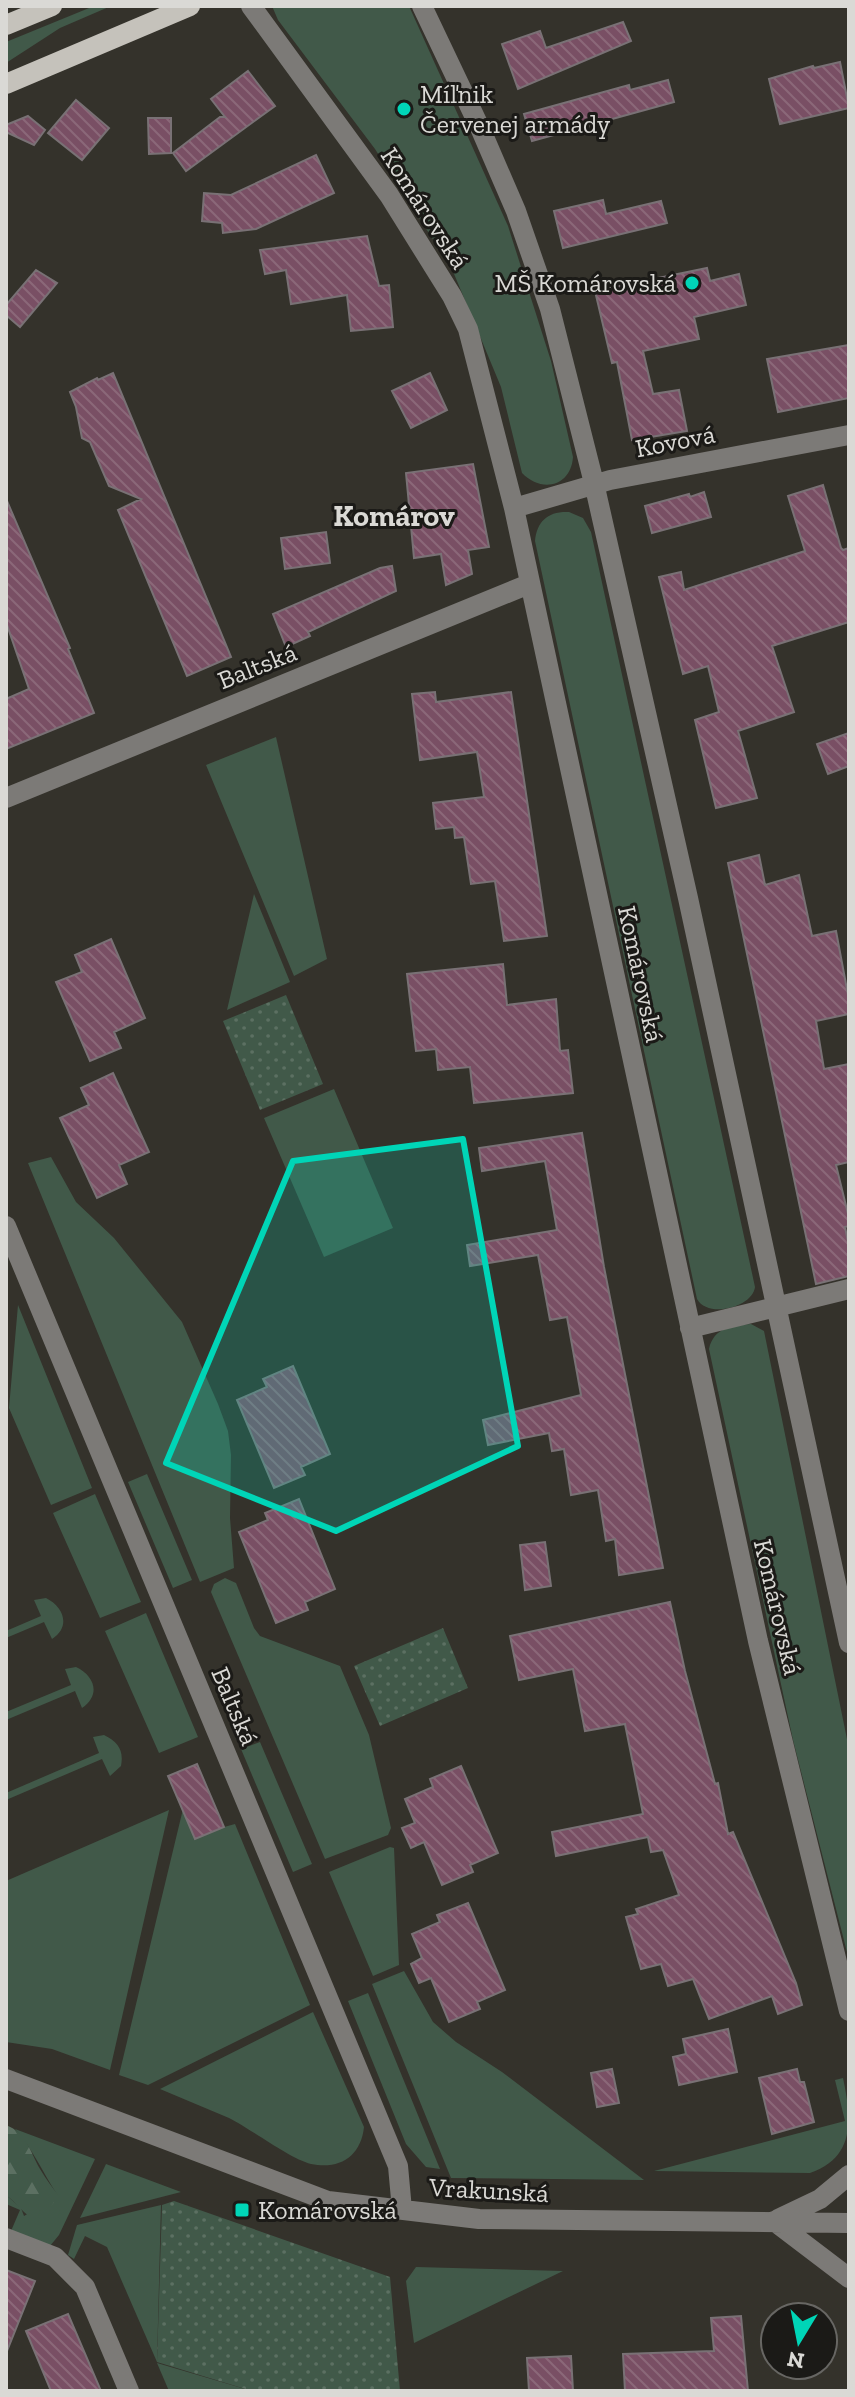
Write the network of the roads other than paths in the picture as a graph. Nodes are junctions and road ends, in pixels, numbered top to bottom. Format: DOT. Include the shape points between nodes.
graph roads {
  1 [pos="52,6"];
  2 [pos="190,6"];
  3 [pos="251,6"];
  4 [pos="422,6"];
  5 [pos="6,25"];
  6 [pos="6,84"];
  7 [pos="849,435"];
  8 [pos="594,483"];
  9 [pos="514,508"];
  10 [pos="529,584"];
  11 [pos="6,798"];
  12 [pos="6,1226"];
  13 [pos="849,1289"];
  14 [pos="775,1307"];
  15 [pos="690,1328"];
  16 [pos="849,1643"];
  17 [pos="849,2011"];
  18 [pos="6,2079"];
  19 [pos="849,2175"];
  20 [pos="402,2210"];
  21 [pos="774,2221"];
  22 [pos="849,2223"];
  23 [pos="6,2238"];
  24 [pos="849,2278"];
  25 [pos="129,2391"];
  1 -- 5 [label="main road"];
  2 -- 6 [label="main road"];
  3 -- 9 [label="street, Komárovská" via="389,195 452,296 468,329"];
  4 -- 8 [label="street" via="530,250"];
  7 -- 8 [label="street, Kovová"];
  8 -- 9 [label="street, Kovová"];
  8 -- 14 [label="street"];
  9 -- 10 [label="street, Komárovská"];
  10 -- 11 [label="street, Baltská"];
  10 -- 15 [label="street, Komárovská"];
  12 -- 20 [label="street, Baltská" via="398,2166"];
  13 -- 14 [label="street"];
  14 -- 15 [label="street"];
  14 -- 16 [label="street"];
  15 -- 17 [label="street, Komárovská" via="758,1641"];
  18 -- 20 [label="street, Vrakunská" via="328,2201"];
  19 -- 21 [label="street" via="820,2199"];
  20 -- 21 [label="street, Vrakunská" via="479,2219"];
  21 -- 22 [label="street, Vrakunská"];
  21 -- 24 [label="street"];
  23 -- 25 [label="street" via="55,2257 85,2287"];
}
